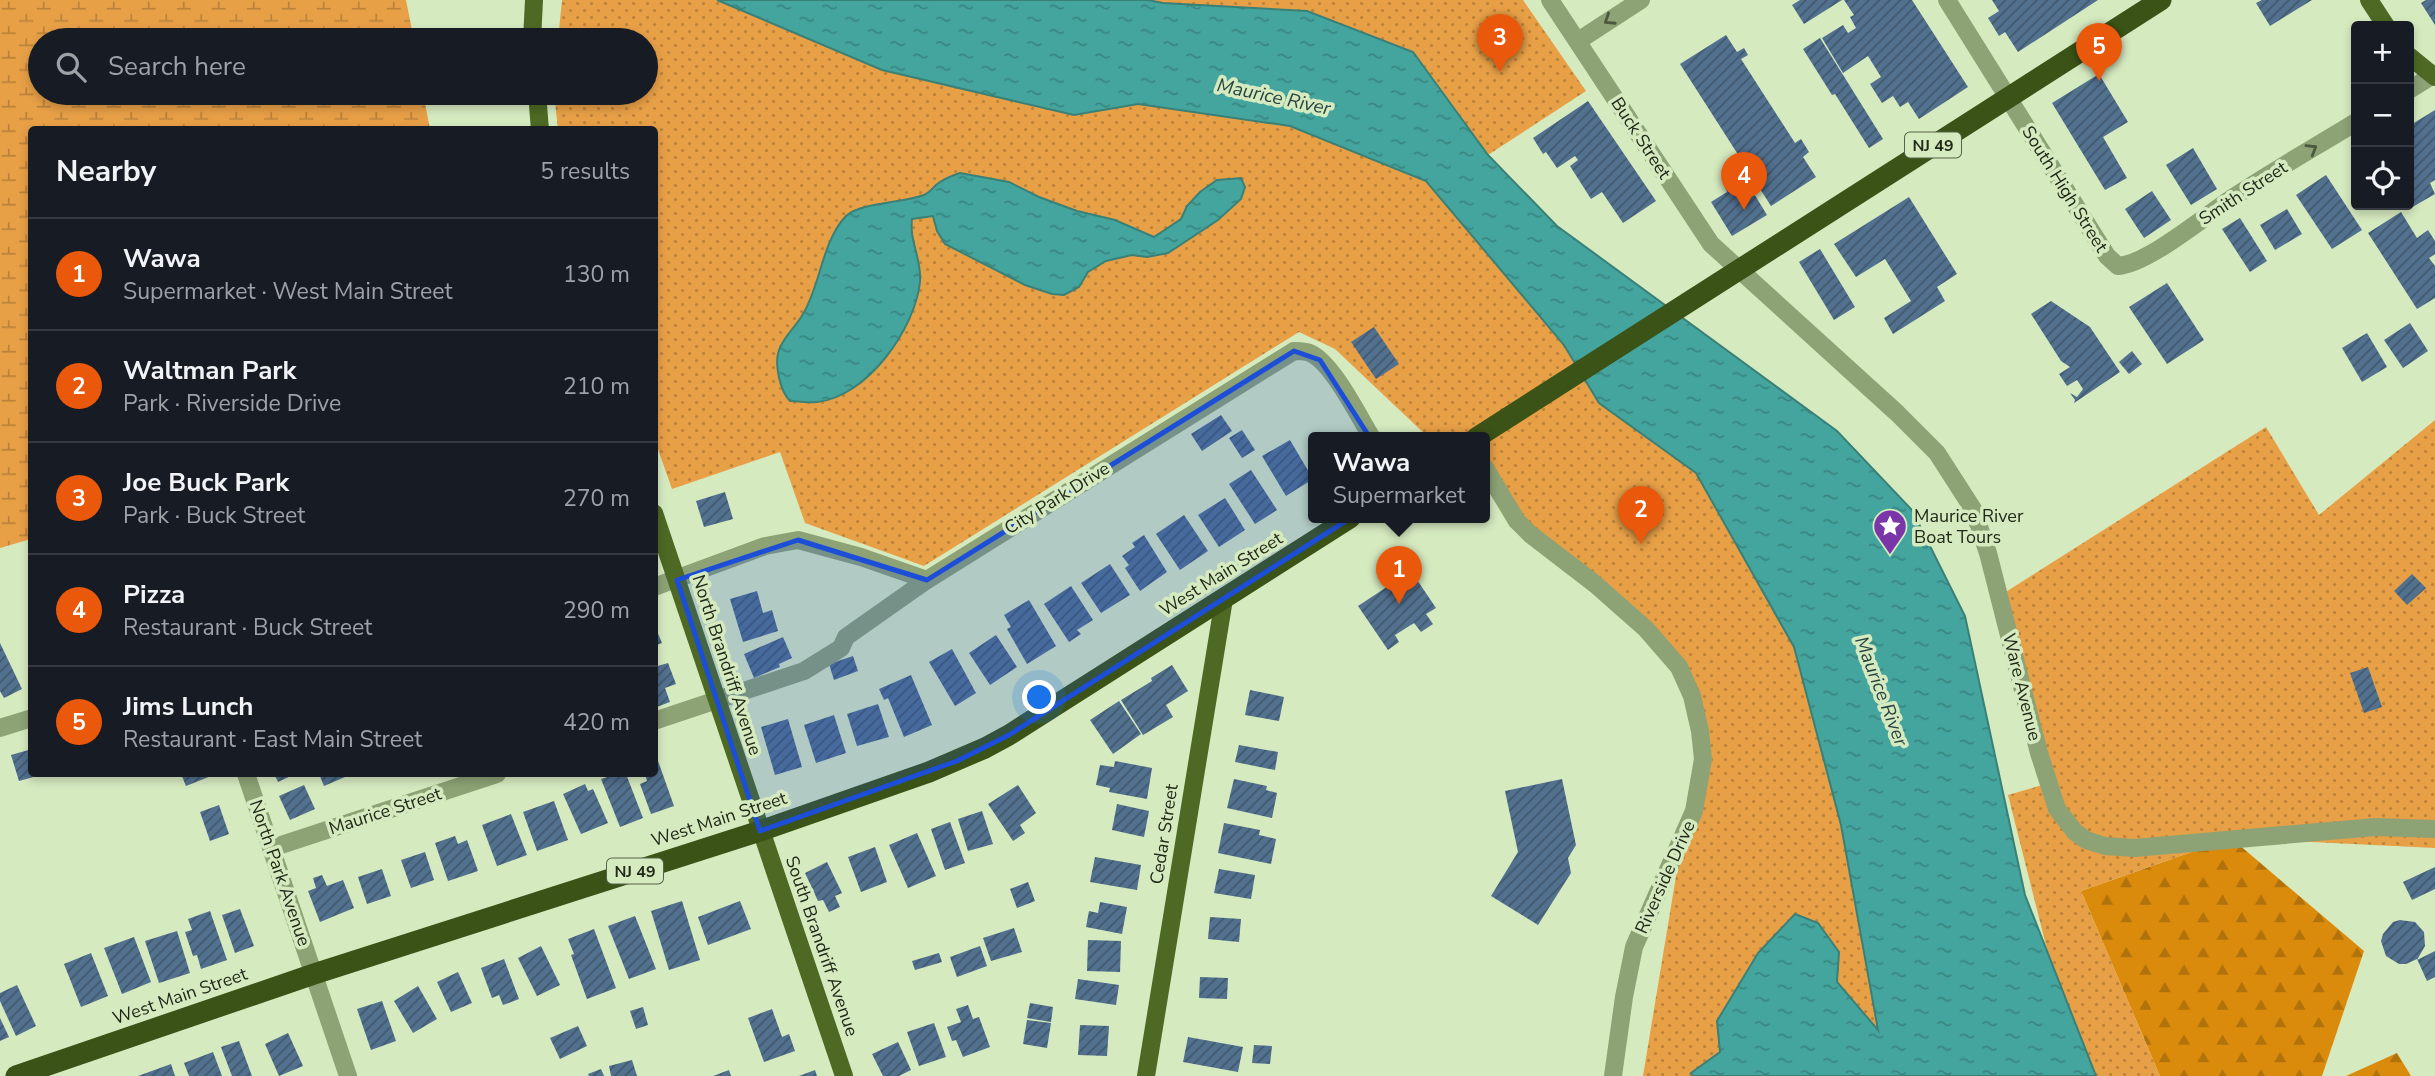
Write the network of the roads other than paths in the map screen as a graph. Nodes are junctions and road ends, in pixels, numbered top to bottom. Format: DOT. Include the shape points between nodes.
graph roads {
  1 [pos="534,0"];
  2 [pos="1550,0"];
  3 [pos="1641,0"];
  4 [pos="1947,0"];
  5 [pos="2161,0"];
  6 [pos="2369,0"];
  7 [pos="2383,21"];
  8 [pos="533,28"];
  9 [pos="1578,41"];
  10 [pos="2414,60"];
  11 [pos="2434,75"];
  12 [pos="2414,87"];
  13 [pos="2008,97"];
  14 [pos="538,105"];
  15 [pos="2351,125"];
  16 [pos="540,126"];
  17 [pos="2131,265"];
  18 [pos="1739,270"];
  19 [pos="1368,432"];
  20 [pos="1485,432"];
  21 [pos="1490,476"];
  22 [pos="1342,523"];
  23 [pos="658,525"];
  24 [pos="677,580"];
  25 [pos="927,580"];
  26 [pos="658,586"];
  27 [pos="1224,599"];
  28 [pos="717,701"];
  29 [pos="28,719"];
  30 [pos="658,720"];
  31 [pos="0,728"];
  32 [pos="247,777"];
  33 [pos="488,777"];
  34 [pos="2435,830"];
  35 [pos="760,831"];
  36 [pos="272,848"];
  37 [pos="314,974"];
  38 [pos="16,1076"];
  39 [pos="348,1076"];
  40 [pos="844,1076"];
  41 [pos="1146,1076"];
  42 [pos="1613,1076"];
  1 -- 8 [label="main road"];
  2 -- 9 [label="street, Buck Street"];
  3 -- 9 [label="street, one-way"];
  4 -- 13 [label="street, South High Street"];
  5 -- 13 [label="highway, NJ 49"];
  6 -- 7 [label="main road"];
  9 -- 18 [label="street, Buck Street" via="1700,230"];
  10 -- 11 [label="main road"];
  11 -- 12 [label="street"];
  13 -- 17 [label="street, South High Street" via="2108,256 2118,266"];
  13 -- 18 [label="highway, NJ 49"];
  14 -- 16 [label="main road"];
  17 -- 15 [label="street, Smith Street, one-way"];
  18 -- 20 [label="highway, NJ 49"];
  18 -- 34 [label="street, Ware Avenue" via="1897,412 1937,453 1962,489 1988,553 2057,809 2076,832 2105,846 2134,848 2376,827"];
  19 -- 25 [label="street, City Park Drive" via="1320,360 1311,353 1294,351"];
  21 -- 42 [label="street, Riverside Drive" via="1517,521 1646,629 1679,667 1700,731 1703,759 1694,811 1634,947"];
  22 -- 27 [label="highway, West Main Street / NJ 49"];
  23 -- 24 [label="main road, North Brandriff Avenue"];
  24 -- 25 [label="street" via="765,546 798,540"];
  24 -- 26 [label="street"];
  24 -- 28 [label="main road, North Brandriff Avenue"];
  25 -- 28 [label="street, City Park Drive" via="846,636 841,648 817,665"];
  27 -- 35 [label="highway, West Main Street / NJ 49" via="985,748"];
  27 -- 41 [label="main road, Cedar Street"];
  28 -- 30 [label="street"];
  28 -- 35 [label="main road, North Brandriff Avenue"];
  29 -- 31 [label="street"];
  32 -- 36 [label="street, North Park Avenue"];
  33 -- 36 [label="street, Maurice Street"];
  35 -- 37 [label="highway, West Main Street / NJ 49"];
  35 -- 40 [label="main road, South Brandriff Avenue"];
  36 -- 37 [label="street, North Park Avenue"];
  37 -- 38 [label="highway, West Main Street / NJ 49"];
  37 -- 39 [label="street, North Park Avenue"];
}
